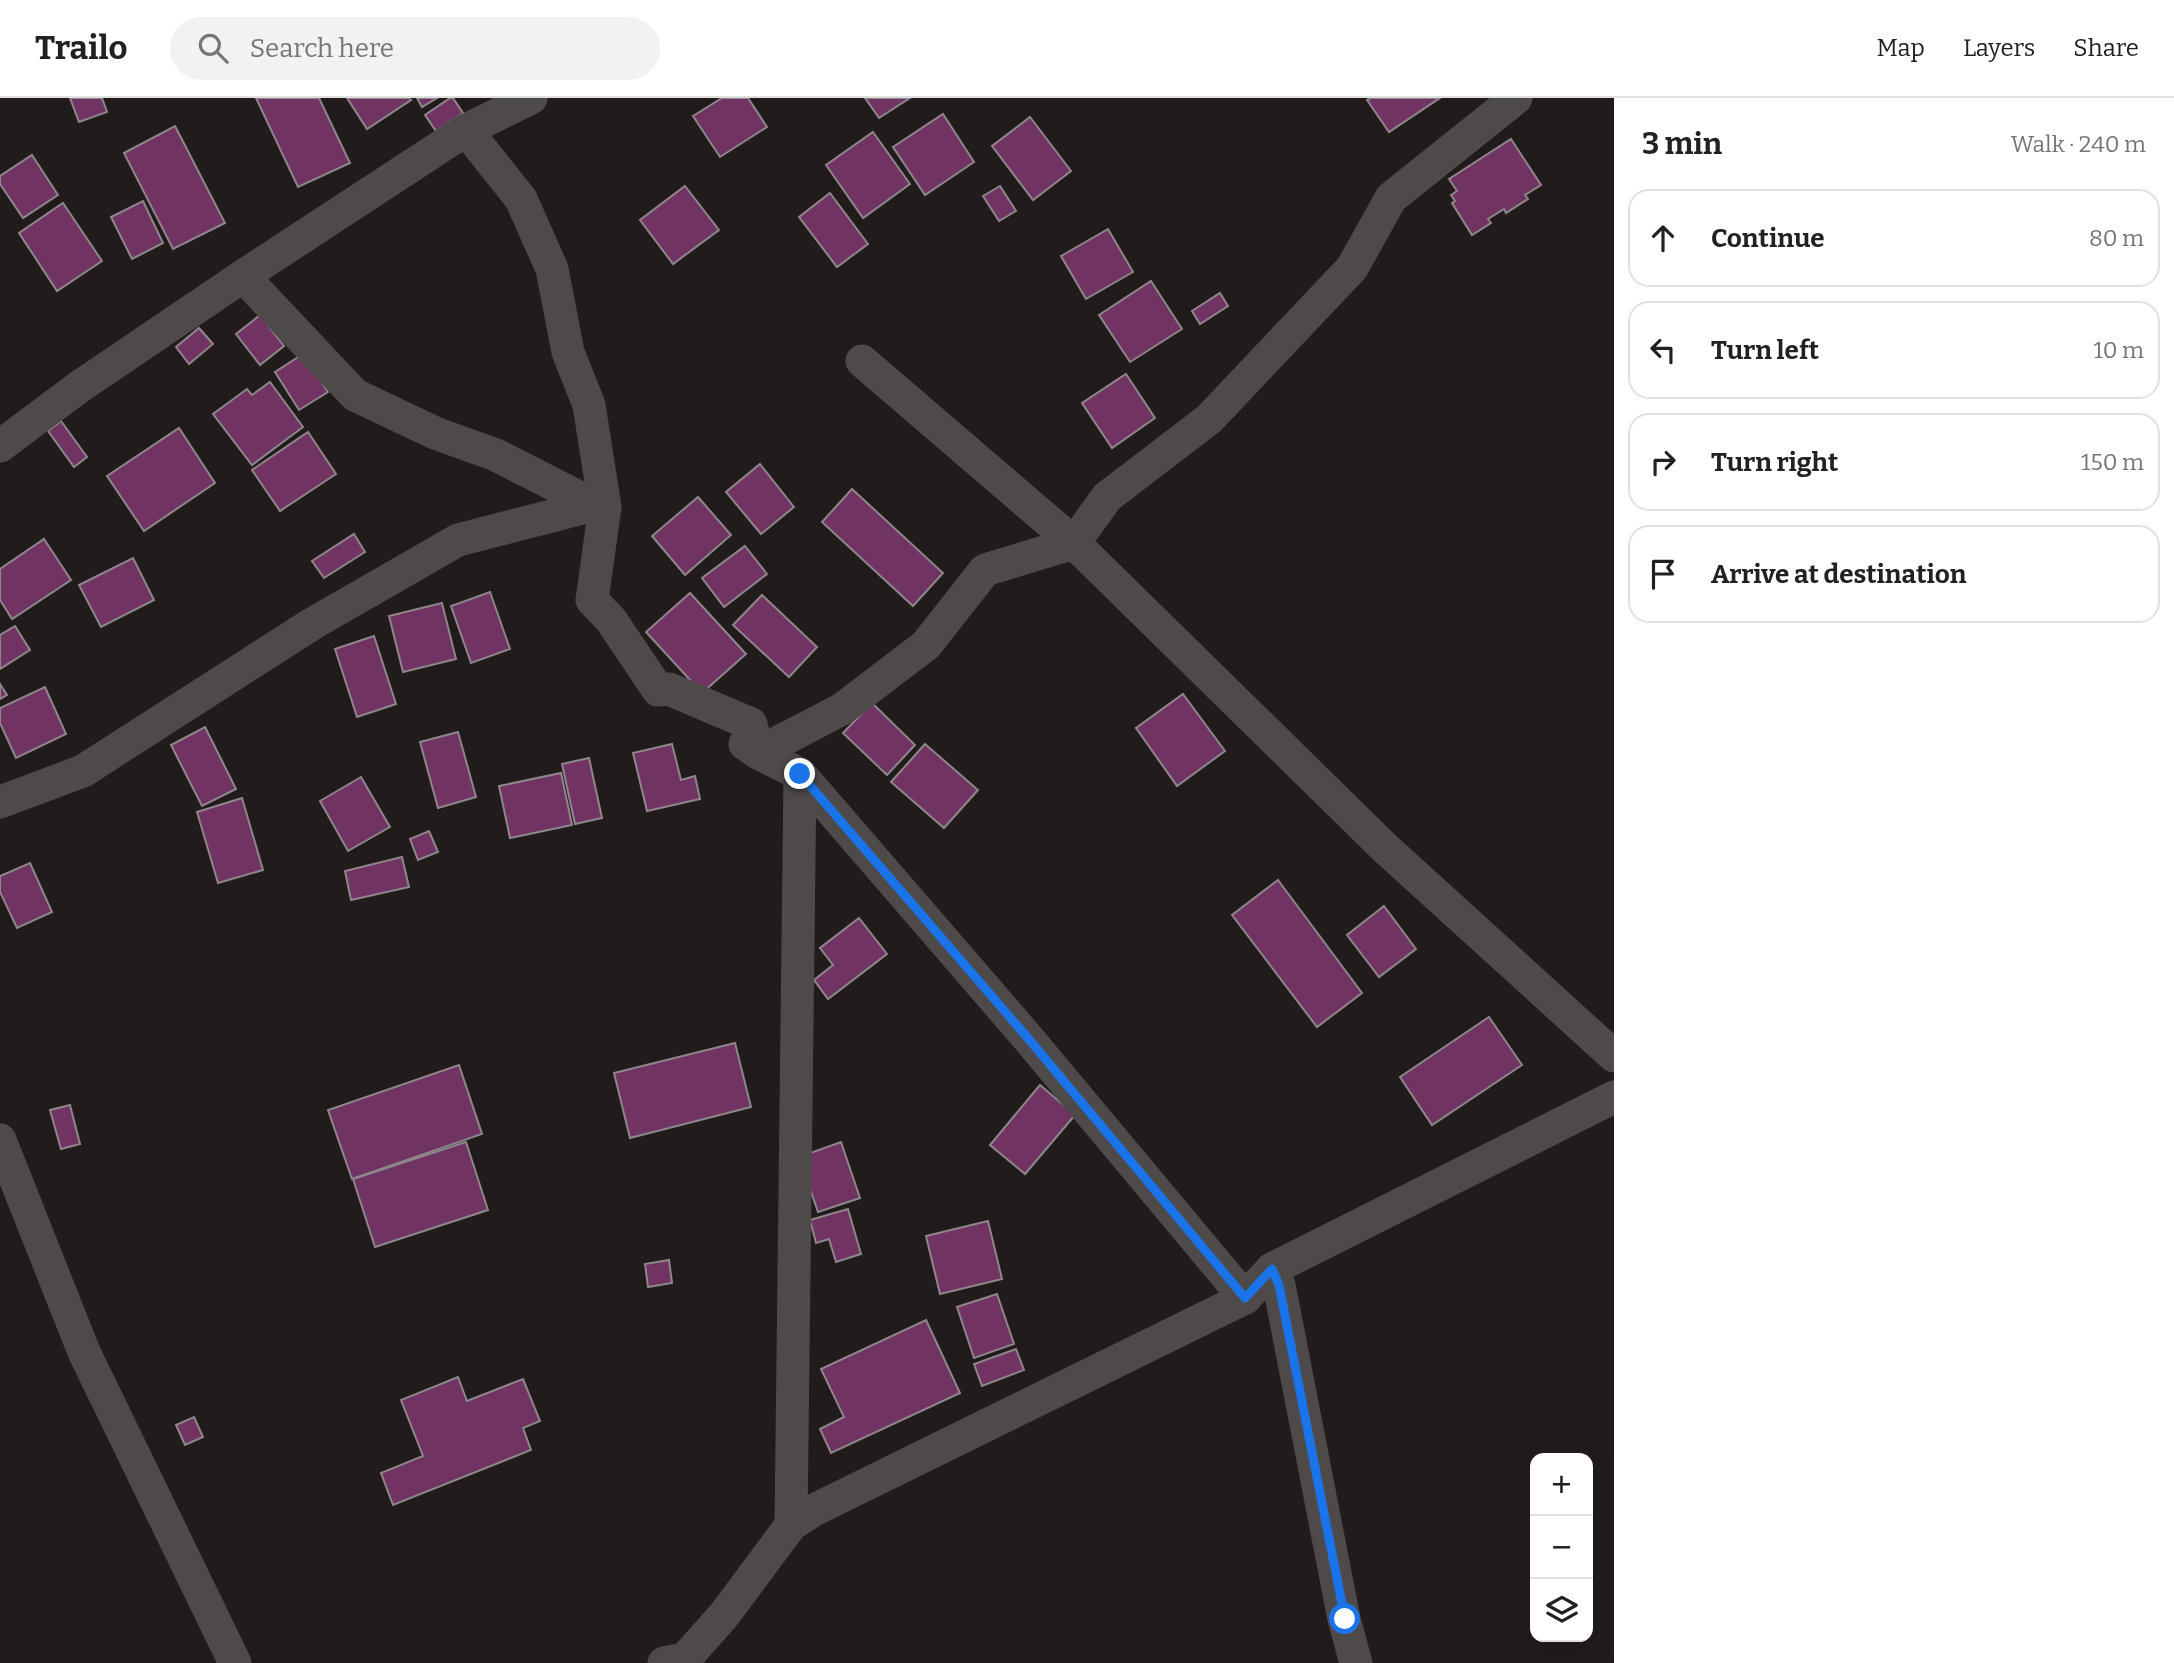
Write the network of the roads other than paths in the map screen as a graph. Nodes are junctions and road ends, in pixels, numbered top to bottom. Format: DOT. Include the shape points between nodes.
graph roads {
  1 [pos="531,98"];
  2 [pos="1516,98"];
  3 [pos="466,130"];
  4 [pos="243,276"];
  5 [pos="862,361"];
  6 [pos="0,446"];
  7 [pos="599,506"];
  8 [pos="1074,543"];
  9 [pos="758,753"];
  10 [pos="800,774"];
  11 [pos="0,802"];
  12 [pos="1614,1056"];
  13 [pos="1614,1097"];
  14 [pos="0,1140"];
  15 [pos="1272,1269"];
  16 [pos="1245,1298"];
  17 [pos="791,1525"];
  18 [pos="235,1663"];
  19 [pos="664,1663"];
  20 [pos="1356,1663"];
  1 -- 3 [label="street"];
  2 -- 8 [label="street" via="1391,198 1352,268 1209,419 1107,497"];
  3 -- 4 [label="street"];
  3 -- 7 [label="street" via="522,199 552,269 568,352 589,405"];
  4 -- 6 [label="street"];
  4 -- 7 [label="street" via="355,395 435,433 496,455"];
  5 -- 8 [label="street"];
  7 -- 9 [label="street" via="592,600 658,690 669,688 751,724"];
  7 -- 11 [label="street" via="458,540 312,624 83,771"];
  8 -- 9 [label="street" via="985,570 926,645 842,709"];
  8 -- 12 [label="street" via="1385,848"];
  9 -- 10 [label="street"];
  10 -- 16 [label="street"];
  10 -- 17 [label="street"];
  13 -- 15 [label="street"];
  14 -- 18 [label="street" via="84,1352"];
  15 -- 16 [label="street"];
  15 -- 20 [label="street" via="1279,1285"];
  16 -- 17 [label="street"];
  17 -- 19 [label="street" via="724,1615 685,1658"];
}
